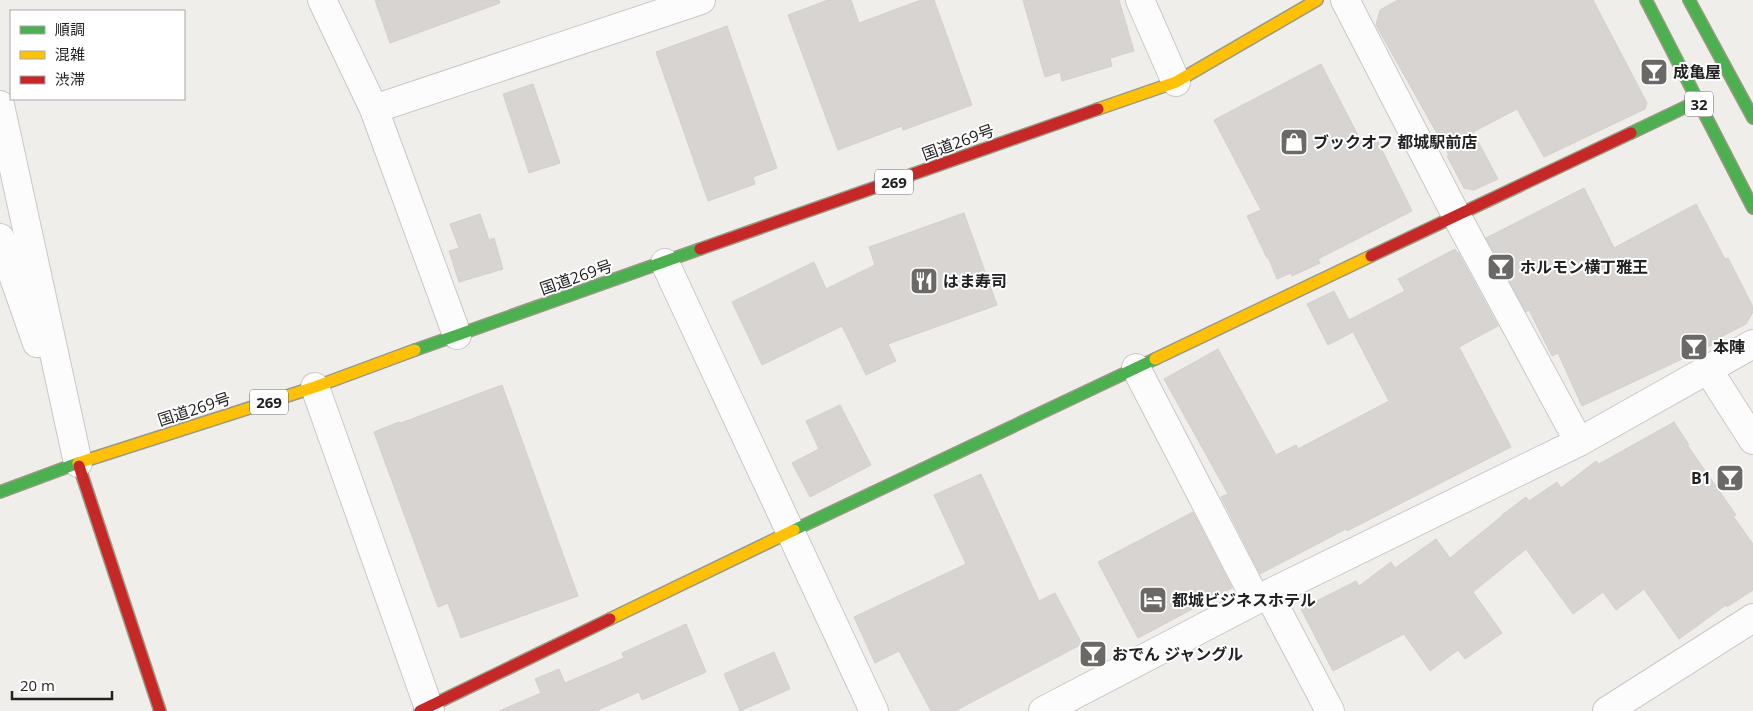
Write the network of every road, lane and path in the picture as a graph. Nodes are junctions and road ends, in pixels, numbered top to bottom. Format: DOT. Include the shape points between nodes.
graph roads {
  1 [pos="322,0"];
  2 [pos="701,0"];
  3 [pos="1140,0"];
  4 [pos="1317,0"];
  5 [pos="1345,0"];
  6 [pos="1646,0"];
  7 [pos="1689,0"];
  8 [pos="1176,82"];
  9 [pos="1698,101"];
  10 [pos="0,105"];
  11 [pos="374,109"];
  12 [pos="1753,118"];
  13 [pos="1753,208"];
  14 [pos="1456,215"];
  15 [pos="0,238"];
  16 [pos="664,263"];
  17 [pos="457,335"];
  18 [pos="1753,344"];
  19 [pos="1136,368"];
  20 [pos="1707,368"];
  21 [pos="315,387"];
  22 [pos="1753,440"];
  23 [pos="1580,442"];
  24 [pos="78,463"];
  25 [pos="0,492"];
  26 [pos="790,532"];
  27 [pos="1262,597"];
  28 [pos="1753,618"];
  29 [pos="426,710"];
  30 [pos="160,711"];
  31 [pos="874,711"];
  32 [pos="1043,711"];
  33 [pos="1330,711"];
  34 [pos="1607,711"];
  1 -- 11 [label="street"];
  2 -- 11 [label="street"];
  3 -- 8 [label="street"];
  4 -- 8 [label="main road, 国道269号 / 269"];
  5 -- 14 [label="street"];
  6 -- 9 [label="main road, 32"];
  7 -- 12 [label="main road, 32"];
  8 -- 16 [label="main road, 国道269号 / 269"];
  9 -- 13 [label="main road, 32"];
  9 -- 14 [label="main road"];
  10 -- 24 [label="street"];
  11 -- 17 [label="street"];
  14 -- 19 [label="main road"];
  14 -- 23 [label="street"];
  15 -- 24 [label="street"];
  16 -- 17 [label="main road, 国道269号 / 269"];
  16 -- 26 [label="street"];
  17 -- 21 [label="main road, 国道269号 / 269"];
  18 -- 20 [label="street"];
  19 -- 26 [label="main road"];
  19 -- 27 [label="street"];
  20 -- 22 [label="street"];
  20 -- 23 [label="street"];
  21 -- 24 [label="main road, 国道269号 / 269"];
  21 -- 29 [label="street"];
  23 -- 27 [label="street"];
  24 -- 25 [label="main road, 国道269号"];
  24 -- 30 [label="main road"];
  26 -- 29 [label="main road"];
  26 -- 31 [label="street"];
  27 -- 32 [label="street"];
  27 -- 33 [label="street"];
  28 -- 34 [label="street"];
}
